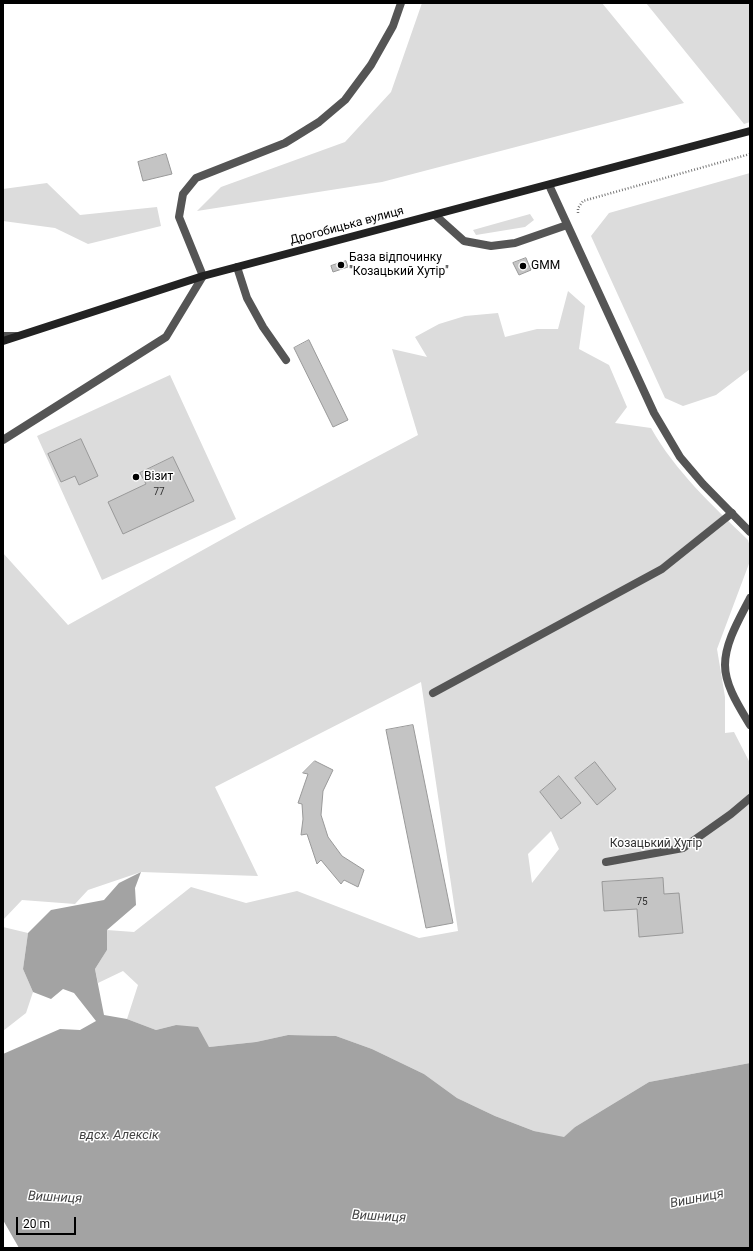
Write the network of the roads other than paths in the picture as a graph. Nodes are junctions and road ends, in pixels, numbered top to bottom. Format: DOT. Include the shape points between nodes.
graph roads {
  1 [pos="400,3"];
  2 [pos="750,131"];
  3 [pos="548,185"];
  4 [pos="435,215"];
  5 [pos="567,225"];
  6 [pos="237,268"];
  7 [pos="203,276"];
  8 [pos="3,336"];
  9 [pos="16,336"];
  10 [pos="3,341"];
  11 [pos="286,360"];
  12 [pos="3,440"];
  13 [pos="732,512"];
  14 [pos="750,532"];
  15 [pos="750,598"];
  16 [pos="433,693"];
  17 [pos="750,726"];
  18 [pos="750,798"];
  19 [pos="606,862"];
  1 -- 7 [label="street" via="393,26 371,65 345,100 319,122 285,143 196,178 183,194 180,217"];
  2 -- 3 [label="main road, Дрогобицька вулиця"];
  3 -- 4 [label="main road, Дрогобицька вулиця"];
  3 -- 5 [label="street"];
  4 -- 5 [label="street" via="464,241 491,246 515,243"];
  4 -- 6 [label="main road, Дрогобицька вулиця"];
  5 -- 13 [label="street" via="654,413 680,457"];
  6 -- 7 [label="main road, Дрогобицька вулиця"];
  6 -- 11 [label="street" via="247,298"];
  7 -- 9 [label="main road, Дрогобицька вулиця"];
  7 -- 12 [label="street" via="166,337"];
  8 -- 9 [label="street"];
  9 -- 10 [label="main road, Дрогобицька вулиця"];
  13 -- 14 [label="street"];
  13 -- 16 [label="street" via="662,569"];
  15 -- 17 [label="street" via="729,644 725,666 730,690"];
  18 -- 19 [label="street" via="683,848"];
}
